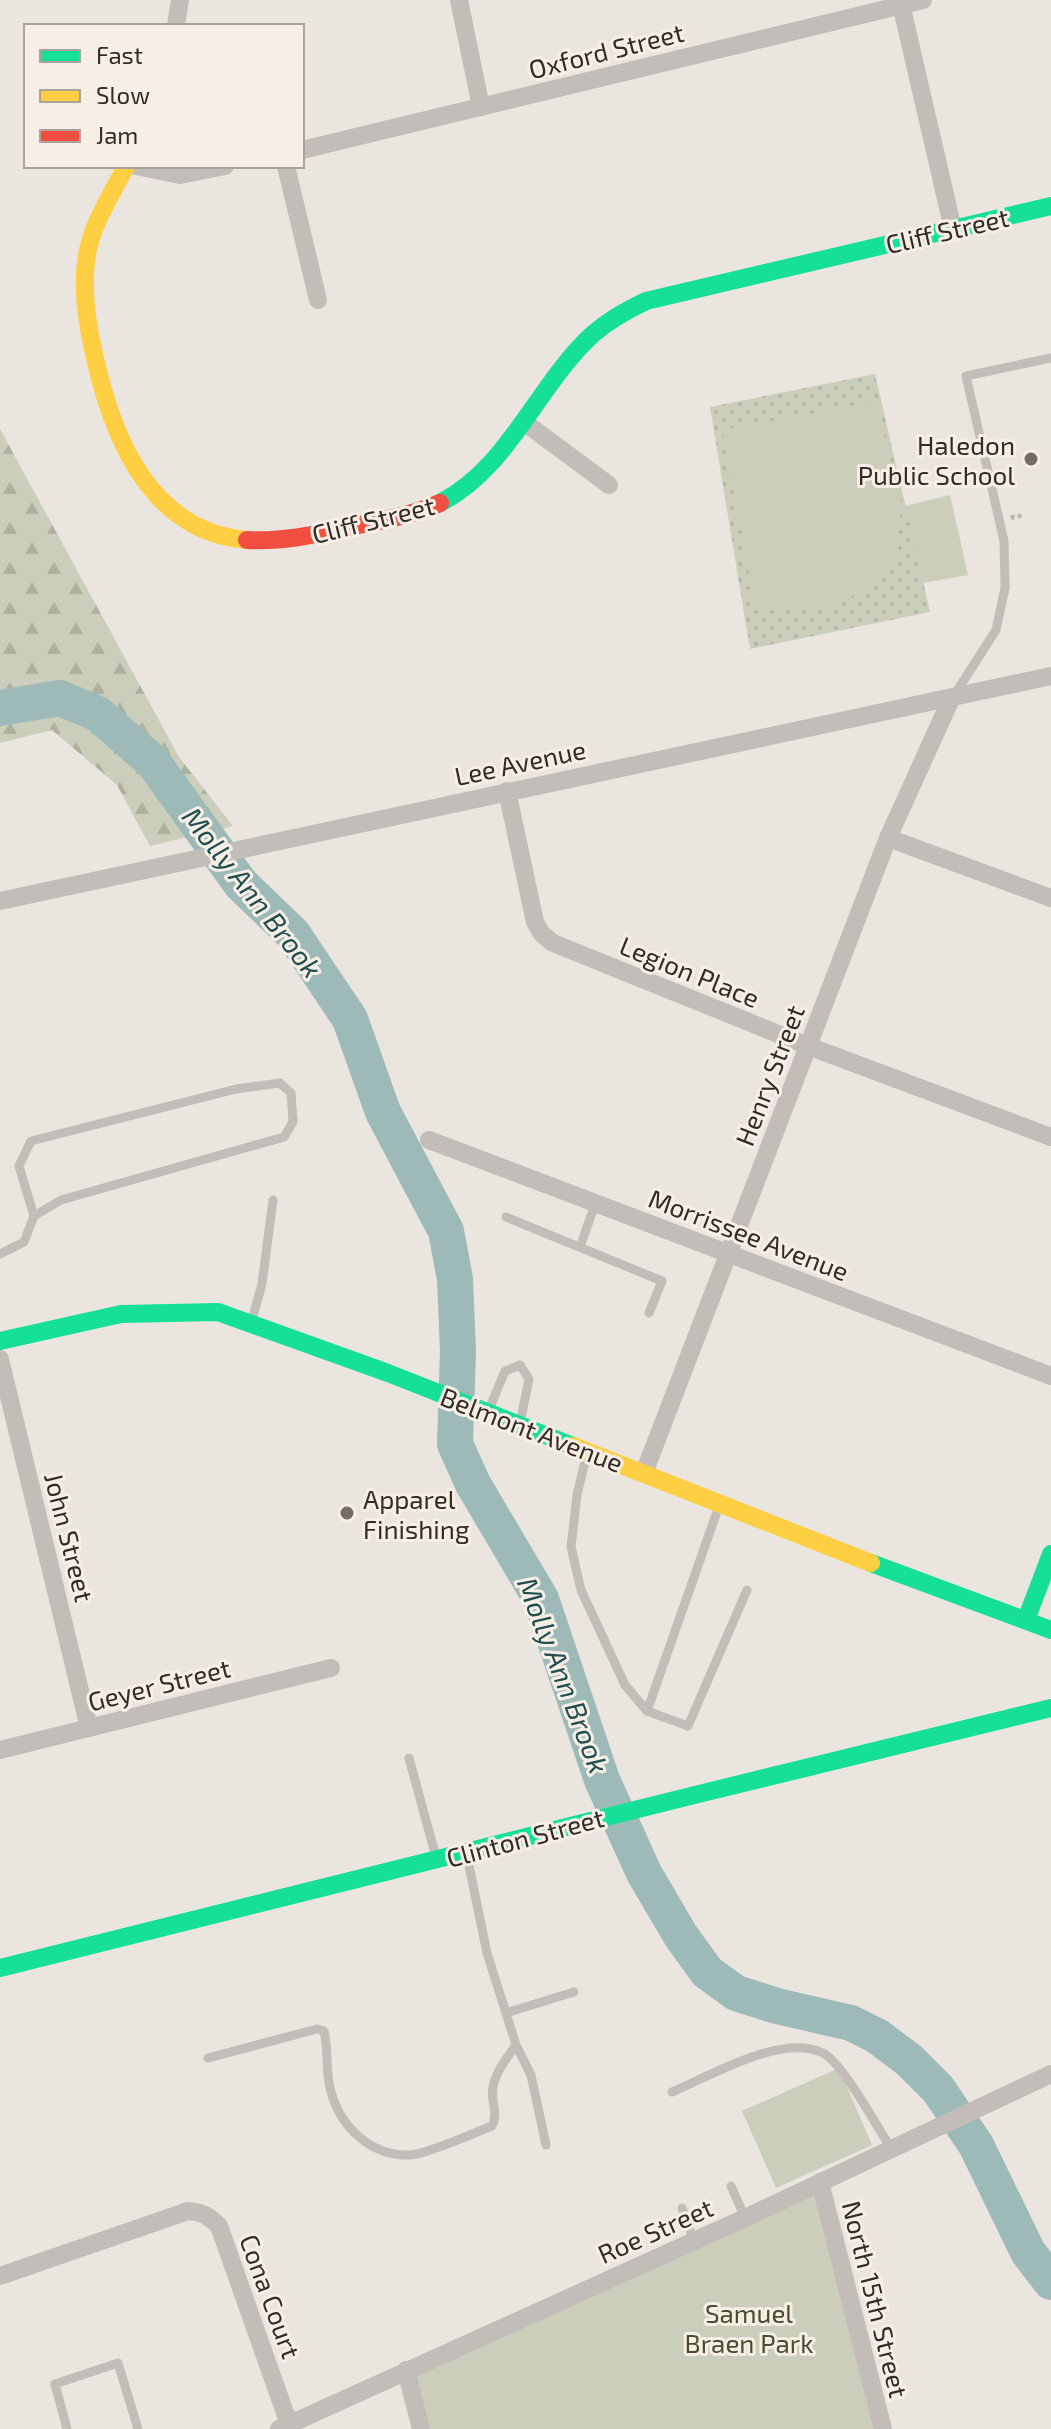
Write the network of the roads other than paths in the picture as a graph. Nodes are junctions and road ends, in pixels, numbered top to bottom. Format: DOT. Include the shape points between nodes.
graph roads {
  1 [pos="180,0"];
  2 [pos="459,0"];
  3 [pos="923,0"];
  4 [pos="901,2"];
  5 [pos="176,24"];
  6 [pos="481,107"];
  7 [pos="304,150"];
  8 [pos="125,168"];
  9 [pos="146,168"];
  10 [pos="215,168"];
  11 [pos="286,168"];
  12 [pos="1051,206"];
  13 [pos="953,229"];
  14 [pos="318,300"];
  15 [pos="1051,358"];
  16 [pos="524,422"];
  17 [pos="609,485"];
  18 [pos="1051,676"];
  19 [pos="951,699"];
  20 [pos="507,791"];
  21 [pos="888,838"];
  22 [pos="1051,898"];
  23 [pos="0,901"];
  24 [pos="808,1046"];
  25 [pos="1051,1137"];
  26 [pos="429,1140"];
  27 [pos="273,1200"];
  28 [pos="595,1204"];
  29 [pos="34,1216"];
  30 [pos="506,1217"];
  31 [pos="580,1247"];
  32 [pos="728,1253"];
  33 [pos="0,1254"];
  34 [pos="649,1313"];
  35 [pos="251,1323"];
  36 [pos="0,1341"];
  37 [pos="0,1359"];
  38 [pos="1051,1376"];
  39 [pos="487,1413"];
  40 [pos="516,1425"];
  41 [pos="588,1450"];
  42 [pos="644,1473"];
  43 [pos="720,1503"];
  44 [pos="1051,1554"];
  45 [pos="747,1590"];
  46 [pos="1026,1620"];
  47 [pos="1051,1630"];
  48 [pos="331,1668"];
  49 [pos="1051,1709"];
  50 [pos="647,1711"];
  51 [pos="89,1728"];
  52 [pos="0,1750"];
  53 [pos="409,1758"];
  54 [pos="467,1853"];
  55 [pos="437,1860"];
  56 [pos="0,1968"];
  57 [pos="574,1992"];
  58 [pos="506,2013"];
  59 [pos="516,2045"];
  60 [pos="208,2058"];
  61 [pos="1051,2074"];
  62 [pos="672,2092"];
  63 [pos="546,2145"];
  64 [pos="891,2148"];
  65 [pos="820,2182"];
  66 [pos="731,2186"];
  67 [pos="682,2208"];
  68 [pos="745,2218"];
  69 [pos="694,2241"];
  70 [pos="0,2276"];
  71 [pos="406,2370"];
  72 [pos="284,2427"];
  73 [pos="67,2429"];
  74 [pos="138,2429"];
  75 [pos="421,2429"];
  76 [pos="883,2429"];
  1 -- 5 [label="street"];
  2 -- 6 [label="street"];
  3 -- 4 [label="street, Oxford Street"];
  4 -- 6 [label="street, Oxford Street"];
  4 -- 13 [label="street"];
  6 -- 7 [label="street, Oxford Street"];
  8 -- 16 [label="street, Cliff Street" via="87,250 87,317 104,390 131,467 182,517 221,534 265,541 403,516 448,500 468,486"];
  9 -- 10 [label="street" via="180,175"];
  11 -- 14 [label="street"];
  12 -- 13 [label="street, Cliff Street"];
  13 -- 16 [label="street, Cliff Street" via="646,301 592,334"];
  15 -- 19 [label="lane" via="966,376 1004,541 1005,588 996,630"];
  16 -- 17 [label="street"];
  18 -- 19 [label="street, Lee Avenue"];
  19 -- 20 [label="street, Lee Avenue"];
  19 -- 21 [label="street, Henry Street"];
  20 -- 23 [label="street, Lee Avenue"];
  20 -- 24 [label="street, Legion Place" via="542,934 553,943"];
  21 -- 22 [label="street"];
  21 -- 24 [label="street, Henry Street"];
  24 -- 25 [label="street, Legion Place"];
  24 -- 32 [label="street, Henry Street"];
  26 -- 28 [label="street, Morrissee Avenue"];
  27 -- 35 [label="lane"];
  28 -- 31 [label="lane"];
  28 -- 32 [label="street, Morrissee Avenue"];
  29 -- 29 [label="lane" via="61,1200 284,1137 293,1122 291,1093 280,1083 236,1089 31,1141 19,1166"];
  29 -- 33 [label="lane" via="24,1242"];
  30 -- 31 [label="lane"];
  31 -- 34 [label="lane" via="662,1281"];
  32 -- 38 [label="street, Morrissee Avenue"];
  32 -- 42 [label="street, Henry Street"];
  35 -- 36 [label="street, Belmont Avenue" via="218,1312 121,1314"];
  35 -- 39 [label="street, Belmont Avenue"];
  37 -- 51 [label="street, John Street"];
  39 -- 40 [label="street, Belmont Avenue"];
  39 -- 40 [label="lane" via="505,1371 520,1365 529,1379"];
  40 -- 41 [label="street, Belmont Avenue"];
  41 -- 42 [label="street, Belmont Avenue"];
  41 -- 50 [label="lane" via="571,1547 581,1590 625,1685"];
  42 -- 43 [label="street, Belmont Avenue"];
  43 -- 46 [label="street, Belmont Avenue"];
  43 -- 50 [label="lane"];
  44 -- 46 [label="street"];
  45 -- 50 [label="lane" via="688,1726"];
  46 -- 47 [label="street, Belmont Avenue"];
  48 -- 51 [label="street, Geyer Street"];
  49 -- 54 [label="street, Clinton Street"];
  51 -- 52 [label="street, Geyer Street"];
  53 -- 55 [label="lane"];
  54 -- 55 [label="street, Clinton Street"];
  54 -- 58 [label="lane" via="487,1953"];
  55 -- 56 [label="street, Clinton Street"];
  57 -- 58 [label="lane"];
  58 -- 59 [label="lane"];
  59 -- 60 [label="lane" via="495,2076 492,2126 412,2155 376,2150 342,2118 330,2090 324,2031"];
  59 -- 63 [label="lane" via="531,2075"];
  61 -- 64 [label="street, Roe Street"];
  62 -- 64 [label="lane" via="766,2052 802,2047 825,2053 839,2068"];
  64 -- 65 [label="street, Roe Street"];
  65 -- 68 [label="street, Roe Street"];
  65 -- 76 [label="street, North 15th Street"];
  66 -- 68 [label="lane"];
  67 -- 69 [label="lane"];
  68 -- 69 [label="street, Roe Street"];
  69 -- 71 [label="street, Roe Street"];
  70 -- 72 [label="street, Cona Court" via="188,2211 210,2217 219,2226"];
  71 -- 72 [label="street, Roe Street"];
  71 -- 75 [label="street"];
  73 -- 74 [label="lane" via="55,2384 118,2363"];
}
